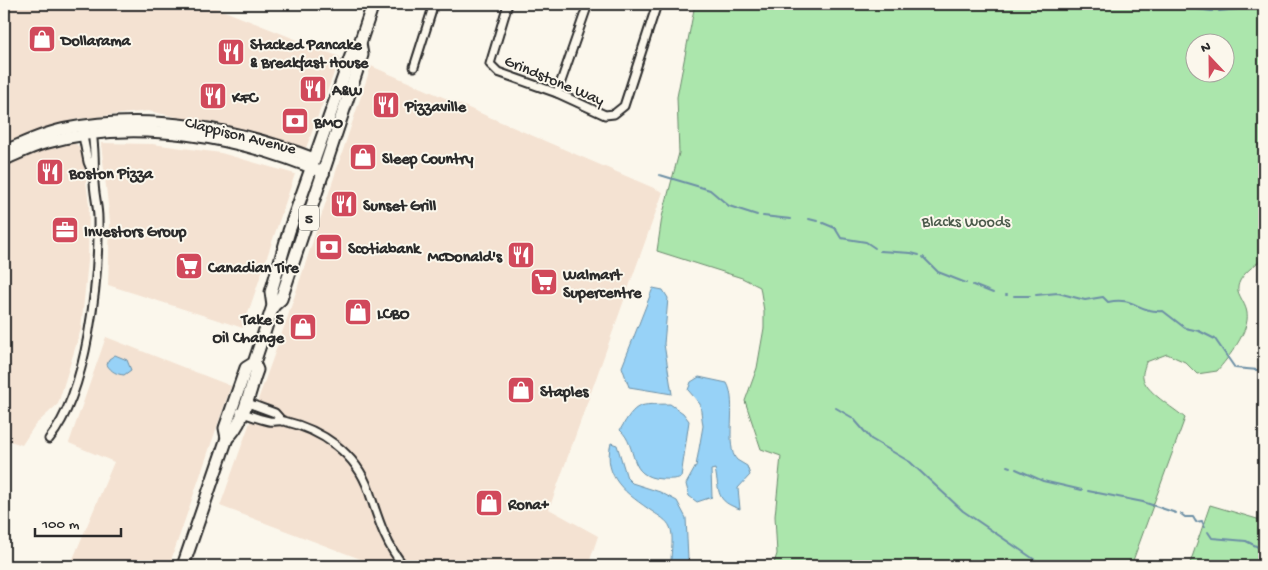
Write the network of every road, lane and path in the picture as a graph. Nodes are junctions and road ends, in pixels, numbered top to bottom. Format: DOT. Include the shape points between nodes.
graph roads {
  1 [pos="373,4"];
  2 [pos="434,4"];
  3 [pos="508,4"];
  4 [pos="588,4"];
  5 [pos="657,4"];
  6 [pos="360,43"];
  7 [pos="414,67"];
  8 [pos="557,93"];
  9 [pos="87,130"];
  10 [pos="4,152"];
  11 [pos="4,160"];
  12 [pos="313,163"];
  13 [pos="326,168"];
  14 [pos="273,306"];
  15 [pos="239,406"];
  16 [pos="50,439"];
  17 [pos="183,566"];
  18 [pos="404,566"];
  1 -- 6 [label="main road, 5"];
  2 -- 7 [label="street"];
  3 -- 8 [label="street, Grindstone Way" via="490,64 498,72"];
  4 -- 8 [label="street"];
  5 -- 8 [label="street, Grindstone Way" via="621,110 605,115"];
  6 -- 12 [label="main road, 5" via="352,53"];
  6 -- 13 [label="main road, 5" via="362,55"];
  9 -- 10 [label="main road, Clappison Avenue" via="39,137"];
  9 -- 11 [label="main road, Clappison Avenue"];
  9 -- 12 [label="main road, Clappison Avenue" via="149,123 196,127 268,143"];
  9 -- 16 [label="street" via="88,162 94,176 98,217 91,318 72,394"];
  12 -- 13 [label="main road, Clappison Avenue"];
  12 -- 14 [label="main road, 5" via="271,292"];
  13 -- 14 [label="main road, 5" via="281,299"];
  14 -- 15 [label="main road, 5" via="254,362 246,368"];
  15 -- 17 [label="main road, 5" via="224,428 226,438"];
  15 -- 18 [label="street" via="274,413 282,420 329,439 348,455 363,475 392,553"];
}
